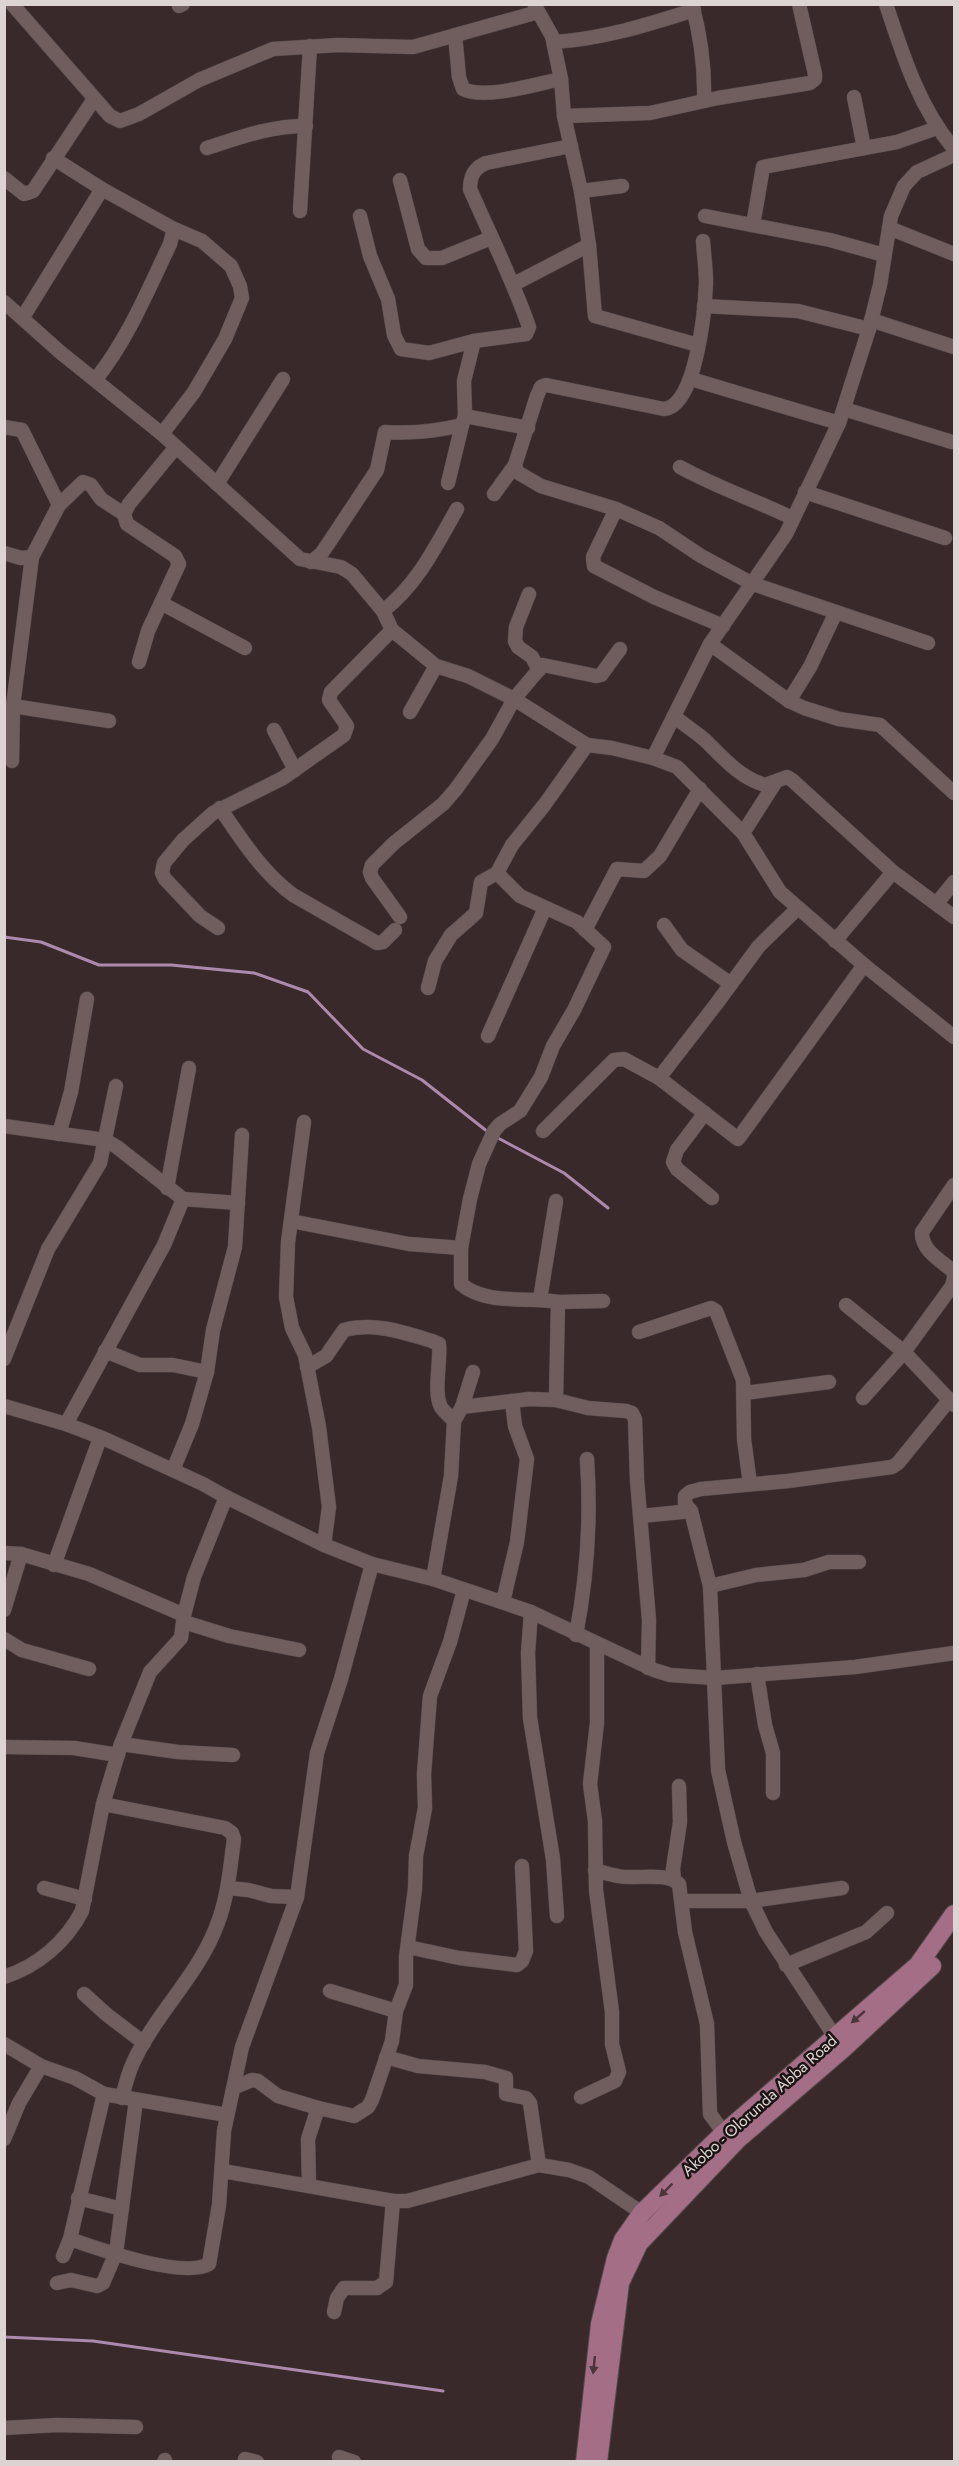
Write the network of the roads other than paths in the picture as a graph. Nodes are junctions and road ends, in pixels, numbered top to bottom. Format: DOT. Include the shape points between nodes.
graph roads {
  1 [pos="12,4"];
  2 [pos="799,4"];
  3 [pos="886,4"];
  4 [pos="693,7"];
  5 [pos="536,8"];
  6 [pos="455,35"];
  7 [pos="554,42"];
  8 [pos="310,46"];
  9 [pos="561,80"];
  10 [pos="854,97"];
  11 [pos="94,99"];
  12 [pos="704,101"];
  13 [pos="564,116"];
  14 [pos="306,126"];
  15 [pos="938,128"];
  16 [pos="571,146"];
  17 [pos="207,148"];
  18 [pos="864,148"];
  19 [pos="954,149"];
  20 [pos="954,155"];
  21 [pos="53,158"];
  22 [pos="4,178"];
  23 [pos="399,180"];
  24 [pos="622,186"];
  25 [pos="102,189"];
  26 [pos="581,191"];
  27 [pos="300,211"];
  28 [pos="360,216"];
  29 [pos="705,216"];
  30 [pos="753,225"];
  31 [pos="889,228"];
  32 [pos="174,229"];
  33 [pos="491,238"];
  34 [pos="703,241"];
  35 [pos="589,245"];
  36 [pos="954,254"];
  37 [pos="884,255"];
  38 [pos="514,284"];
  39 [pos="4,302"];
  40 [pos="704,306"];
  41 [pos="23,316"];
  42 [pos="870,325"];
  43 [pos="474,341"];
  44 [pos="698,345"];
  45 [pos="954,347"];
  46 [pos="96,379"];
  47 [pos="283,379"];
  48 [pos="691,379"];
  49 [pos="844,409"];
  50 [pos="464,420"];
  51 [pos="838,423"];
  52 [pos="4,427"];
  53 [pos="528,428"];
  54 [pos="162,434"];
  55 [pos="952,442"];
  56 [pos="176,447"];
  57 [pos="516,465"];
  58 [pos="680,467"];
  59 [pos="448,483"];
  60 [pos="217,484"];
  61 [pos="805,492"];
  62 [pos="494,494"];
  63 [pos="59,505"];
  64 [pos="457,509"];
  65 [pos="616,509"];
  66 [pos="122,511"];
  67 [pos="792,518"];
  68 [pos="945,538"];
  69 [pos="4,553"];
  70 [pos="32,557"];
  71 [pos="311,562"];
  72 [pos="753,584"];
  73 [pos="529,594"];
  74 [pos="161,603"];
  75 [pos="383,611"];
  76 [pos="836,612"];
  77 [pos="723,626"];
  78 [pos="392,630"];
  79 [pos="928,643"];
  80 [pos="710,644"];
  81 [pos="245,648"];
  82 [pos="620,649"];
  83 [pos="139,662"];
  84 [pos="11,663"];
  85 [pos="436,666"];
  86 [pos="539,670"];
  87 [pos="514,699"];
  88 [pos="789,701"];
  89 [pos="13,706"];
  90 [pos="410,712"];
  91 [pos="674,716"];
  92 [pos="109,721"];
  93 [pos="274,730"];
  94 [pos="587,745"];
  95 [pos="653,758"];
  96 [pos="12,761"];
  97 [pos="295,770"];
  98 [pos="775,783"];
  99 [pos="700,789"];
  100 [pos="954,793"];
  101 [pos="220,808"];
  102 [pos="743,833"];
  103 [pos="893,872"];
  104 [pos="496,873"];
  105 [pos="954,882"];
  106 [pos="937,903"];
  107 [pos="545,908"];
  108 [pos="798,908"];
  109 [pos="954,917"];
  110 [pos="664,926"];
  111 [pos="218,928"];
  112 [pos="585,930"];
  113 [pos="835,941"];
  114 [pos="864,965"];
  115 [pos="731,984"];
  116 [pos="428,988"];
  117 [pos="87,999"];
  118 [pos="488,1036"];
  119 [pos="954,1036"];
  120 [pos="189,1068"];
  121 [pos="658,1077"];
  122 [pos="116,1086"];
  123 [pos="705,1113"];
  124 [pos="304,1122"];
  125 [pos="4,1126"];
  126 [pos="543,1131"];
  127 [pos="59,1134"];
  128 [pos="242,1134"];
  129 [pos="105,1140"];
  130 [pos="954,1185"];
  131 [pos="166,1188"];
  132 [pos="712,1198"];
  133 [pos="183,1199"];
  134 [pos="556,1201"];
  135 [pos="238,1203"];
  136 [pos="291,1221"];
  137 [pos="461,1248"];
  138 [pos="954,1277"];
  139 [pos="540,1299"];
  140 [pos="603,1301"];
  141 [pos="558,1302"];
  142 [pos="846,1305"];
  143 [pos="639,1332"];
  144 [pos="105,1352"];
  145 [pos="904,1352"];
  146 [pos="4,1359"];
  147 [pos="307,1367"];
  148 [pos="207,1372"];
  149 [pos="474,1372"];
  150 [pos="829,1382"];
  151 [pos="745,1393"];
  152 [pos="863,1398"];
  153 [pos="556,1400"];
  154 [pos="512,1401"];
  155 [pos="952,1402"];
  156 [pos="4,1406"];
  157 [pos="462,1407"];
  158 [pos="454,1421"];
  159 [pos="66,1425"];
  160 [pos="100,1438"];
  161 [pos="587,1459"];
  162 [pos="173,1470"];
  163 [pos="750,1484"];
  164 [pos="226,1497"];
  165 [pos="691,1510"];
  166 [pos="641,1516"];
  167 [pos="324,1545"];
  168 [pos="4,1553"];
  169 [pos="21,1554"];
  170 [pos="859,1562"];
  171 [pos="54,1564"];
  172 [pos="372,1564"];
  173 [pos="433,1579"];
  174 [pos="710,1586"];
  175 [pos="464,1590"];
  176 [pos="503,1602"];
  177 [pos="4,1610"];
  178 [pos="531,1612"];
  179 [pos="184,1618"];
  180 [pos="576,1635"];
  181 [pos="4,1639"];
  182 [pos="597,1645"];
  183 [pos="299,1650"];
  184 [pos="954,1653"];
  185 [pos="648,1668"];
  186 [pos="89,1669"];
  187 [pos="757,1674"];
  188 [pos="715,1678"];
  189 [pos="4,1747"];
  190 [pos="120,1749"];
  191 [pos="233,1755"];
  192 [pos="679,1786"];
  193 [pos="773,1793"];
  194 [pos="103,1804"];
  195 [pos="522,1866"];
  196 [pos="595,1870"];
  197 [pos="674,1879"];
  198 [pos="44,1888"];
  199 [pos="228,1888"];
  200 [pos="842,1888"];
  201 [pos="297,1897"];
  202 [pos="85,1899"];
  203 [pos="682,1901"];
  204 [pos="751,1901"];
  205 [pos="887,1912"];
  206 [pos="954,1914"];
  207 [pos="557,1916"];
  208 [pos="954,1935"];
  209 [pos="408,1947"];
  210 [pos="786,1965"];
  211 [pos="4,1977"];
  212 [pos="330,1991"];
  213 [pos="84,1994"];
  214 [pos="396,2011"];
  215 [pos="835,2037"];
  216 [pos="144,2043"];
  217 [pos="4,2044"];
  218 [pos="386,2057"];
  219 [pos="41,2066"];
  220 [pos="235,2087"];
  221 [pos="104,2094"];
  222 [pos="580,2097"];
  223 [pos="129,2099"];
  224 [pos="318,2108"];
  225 [pos="227,2115"];
  226 [pos="724,2133"];
  227 [pos="4,2139"];
  228 [pos="539,2164"];
  229 [pos="223,2171"];
  230 [pos="309,2186"];
  231 [pos="78,2199"];
  232 [pos="393,2201"];
  233 [pos="122,2209"];
  234 [pos="642,2213"];
  235 [pos="69,2239"];
  236 [pos="116,2253"];
  237 [pos="63,2256"];
  238 [pos="57,2283"];
  239 [pos="334,2312"];
  240 [pos="136,2427"];
  241 [pos="4,2428"];
  242 [pos="339,2457"];
  243 [pos="354,2462"];
  244 [pos="585,2462"];
  245 [pos="598,2462"];
  1 -- 11 [label="street"];
  2 -- 12 [label="street" via="815,79"];
  3 -- 15 [label="street" via="901,51"];
  4 -- 7 [label="street" via="626,31"];
  4 -- 12 [label="street" via="701,38"];
  5 -- 6 [label="street"];
  5 -- 7 [label="street"];
  6 -- 8 [label="street" via="405,47"];
  6 -- 9 [label="street" via="459,77 467,91 498,91"];
  7 -- 9 [label="street"];
  8 -- 11 [label="street" via="273,49 199,80 120,121"];
  8 -- 14 [label="street"];
  9 -- 13 [label="street"];
  10 -- 18 [label="street"];
  11 -- 21 [label="street"];
  12 -- 13 [label="street" via="650,113"];
  13 -- 16 [label="street"];
  14 -- 17 [label="street" via="259,130"];
  14 -- 27 [label="street"];
  15 -- 18 [label="street"];
  15 -- 19 [label="street"];
  16 -- 26 [label="street"];
  16 -- 33 [label="street" via="486,164 476,170 470,189"];
  18 -- 30 [label="street" via="763,168"];
  20 -- 31 [label="street" via="917,172 904,186"];
  21 -- 22 [label="street" via="38,187 29,194"];
  21 -- 25 [label="street"];
  23 -- 33 [label="street" via="418,249 426,258 442,258"];
  24 -- 26 [label="street"];
  25 -- 32 [label="street"];
  25 -- 41 [label="street"];
  26 -- 35 [label="street"];
  28 -- 43 [label="street" via="370,256 388,299 398,345 405,350 429,353"];
  29 -- 30 [label="street"];
  30 -- 37 [label="street"];
  31 -- 36 [label="street"];
  31 -- 37 [label="street"];
  32 -- 46 [label="street" via="119,348"];
  32 -- 54 [label="street" via="202,242 231,266 242,298 194,392"];
  33 -- 38 [label="street"];
  34 -- 40 [label="street"];
  35 -- 38 [label="street"];
  35 -- 44 [label="street" via="596,316"];
  37 -- 42 [label="street"];
  38 -- 43 [label="street" via="529,332"];
  39 -- 41 [label="street"];
  40 -- 42 [label="street" via="798,310"];
  40 -- 44 [label="street"];
  41 -- 46 [label="street" via="60,352"];
  42 -- 45 [label="street"];
  42 -- 49 [label="street"];
  43 -- 50 [label="street" via="464,381"];
  44 -- 48 [label="street"];
  46 -- 54 [label="street"];
  47 -- 60 [label="street"];
  48 -- 51 [label="street"];
  48 -- 53 [label="street" via="675,404 664,409 546,385 537,396"];
  49 -- 51 [label="street"];
  49 -- 55 [label="street"];
  50 -- 53 [label="street"];
  50 -- 59 [label="street"];
  50 -- 71 [label="street" via="415,432 385,432 376,470 321,554"];
  51 -- 61 [label="street"];
  52 -- 63 [label="street" via="22,430"];
  53 -- 57 [label="street"];
  54 -- 56 [label="street"];
  56 -- 60 [label="street"];
  56 -- 66 [label="street"];
  57 -- 62 [label="street"];
  57 -- 65 [label="street" via="517,472 541,486"];
  58 -- 67 [label="street"];
  60 -- 71 [label="street" via="300,559"];
  61 -- 67 [label="street"];
  61 -- 68 [label="street"];
  63 -- 66 [label="street" via="85,481 101,499"];
  63 -- 70 [label="street"];
  64 -- 75 [label="street" via="412,583"];
  65 -- 72 [label="street" via="658,528"];
  65 -- 77 [label="street" via="593,557 594,566"];
  66 -- 74 [label="street" via="127,524 178,560"];
  67 -- 72 [label="street"];
  69 -- 70 [label="street"];
  70 -- 84 [label="street"];
  71 -- 75 [label="street" via="341,567 352,574"];
  72 -- 76 [label="street"];
  72 -- 77 [label="street"];
  73 -- 86 [label="street" via="516,627 515,641"];
  74 -- 81 [label="street"];
  74 -- 83 [label="street"];
  75 -- 78 [label="street"];
  76 -- 79 [label="street"];
  76 -- 88 [label="street"];
  77 -- 80 [label="street"];
  78 -- 85 [label="street"];
  78 -- 97 [label="street" via="331,692 329,700 347,726 344,735"];
  80 -- 88 [label="street"];
  80 -- 91 [label="street"];
  82 -- 86 [label="street" via="601,675 543,665"];
  84 -- 89 [label="street"];
  85 -- 87 [label="street" via="468,676"];
  85 -- 90 [label="street"];
  86 -- 87 [label="street"];
  87 -- 94 [label="street"];
  87 -- 101 [label="street" via="492,739 456,789 372,865 372,878 398,924 383,942 377,943 281,886 253,856"];
  88 -- 100 [label="street" via="827,717 880,725"];
  89 -- 92 [label="street"];
  89 -- 96 [label="street"];
  91 -- 95 [label="street"];
  91 -- 98 [label="street" via="740,773 758,783"];
  93 -- 97 [label="street"];
  94 -- 95 [label="street"];
  94 -- 104 [label="street" via="512,845"];
  95 -- 99 [label="street" via="677,767"];
  97 -- 101 [label="street"];
  98 -- 102 [label="street"];
  98 -- 103 [label="street" via="787,777 792,780"];
  99 -- 102 [label="street"];
  99 -- 112 [label="street" via="660,856 644,871 616,869"];
  101 -- 111 [label="street" via="183,840 162,869 165,879 193,909"];
  102 -- 108 [label="street" via="772,881"];
  103 -- 106 [label="street"];
  103 -- 113 [label="street"];
  104 -- 107 [label="street" via="520,896"];
  104 -- 116 [label="street" via="481,882 476,912 451,935 435,961"];
  105 -- 106 [label="street"];
  106 -- 109 [label="street"];
  107 -- 112 [label="street"];
  107 -- 118 [label="street"];
  108 -- 113 [label="street"];
  108 -- 115 [label="street" via="759,946"];
  110 -- 115 [label="street" via="682,950"];
  112 -- 137 [label="street" via="602,944 603,951 558,1035 541,1077 520,1111 494,1131 476,1172"];
  113 -- 114 [label="street"];
  114 -- 119 [label="street"];
  114 -- 123 [label="street" via="738,1139"];
  115 -- 121 [label="street"];
  117 -- 127 [label="street" via="71,1092"];
  120 -- 131 [label="street"];
  121 -- 123 [label="street"];
  121 -- 126 [label="street" via="624,1059 614,1060"];
  122 -- 129 [label="street"];
  123 -- 132 [label="street" via="677,1150 674,1162 677,1169"];
  124 -- 136 [label="street"];
  125 -- 127 [label="street"];
  127 -- 129 [label="street"];
  128 -- 135 [label="street"];
  129 -- 131 [label="street"];
  129 -- 146 [label="street" via="100,1163 48,1249"];
  130 -- 138 [label="street" via="922,1232 921,1240 953,1271"];
  131 -- 133 [label="street"];
  133 -- 135 [label="street"];
  133 -- 144 [label="street" via="164,1245"];
  134 -- 139 [label="street"];
  135 -- 148 [label="street" via="235,1248 213,1330"];
  136 -- 137 [label="street" via="409,1244"];
  136 -- 147 [label="street" via="285,1273 287,1311"];
  137 -- 139 [label="street" via="461,1284 468,1290 495,1297"];
  138 -- 145 [label="street" via="952,1286"];
  139 -- 141 [label="street"];
  140 -- 141 [label="street"];
  141 -- 153 [label="street"];
  142 -- 145 [label="street"];
  143 -- 151 [label="street" via="711,1308 719,1317"];
  144 -- 148 [label="street" via="140,1365 173,1365"];
  144 -- 159 [label="street"];
  145 -- 152 [label="street"];
  145 -- 155 [label="street"];
  147 -- 158 [label="street" via="326,1356 344,1330 358,1326 390,1329 432,1341 439,1344 440,1406"];
  147 -- 167 [label="street" via="328,1487"];
  148 -- 162 [label="street"];
  149 -- 157 [label="street"];
  150 -- 151 [label="street"];
  151 -- 163 [label="street" via="744,1439"];
  153 -- 154 [label="street"];
  153 -- 166 [label="street" via="632,1413"];
  154 -- 157 [label="street"];
  154 -- 176 [label="street" via="516,1431 527,1459 517,1542"];
  155 -- 163 [label="street" via="892,1467"];
  156 -- 159 [label="street"];
  157 -- 158 [label="street"];
  158 -- 173 [label="street" via="451,1476"];
  159 -- 160 [label="street"];
  160 -- 162 [label="street"];
  160 -- 171 [label="street"];
  161 -- 180 [label="street" via="586,1559"];
  162 -- 164 [label="street"];
  163 -- 165 [label="street" via="690,1492 685,1496 685,1504"];
  164 -- 167 [label="street"];
  164 -- 179 [label="street" via="194,1577"];
  165 -- 166 [label="street"];
  165 -- 174 [label="street"];
  166 -- 185 [label="street" via="649,1620"];
  167 -- 172 [label="street"];
  168 -- 169 [label="street"];
  169 -- 171 [label="street"];
  169 -- 177 [label="street"];
  170 -- 174 [label="street" via="829,1562"];
  171 -- 179 [label="street" via="89,1574"];
  172 -- 173 [label="street"];
  172 -- 201 [label="street" via="341,1679 316,1752"];
  173 -- 175 [label="street"];
  174 -- 188 [label="street"];
  175 -- 176 [label="street"];
  175 -- 209 [label="street" via="430,1696 425,1818 416,1856"];
  176 -- 178 [label="street"];
  178 -- 180 [label="street"];
  178 -- 207 [label="street" via="530,1718 553,1859"];
  179 -- 183 [label="street" via="229,1636"];
  179 -- 190 [label="street" via="181,1638 150,1672"];
  180 -- 182 [label="street"];
  181 -- 186 [label="street" via="22,1650"];
  182 -- 185 [label="street"];
  182 -- 196 [label="street" via="597,1723 590,1776"];
  184 -- 187 [label="street" via="855,1667"];
  185 -- 188 [label="street" via="670,1675"];
  187 -- 188 [label="street"];
  187 -- 193 [label="street" via="773,1753"];
  188 -- 204 [label="street" via="718,1770"];
  189 -- 190 [label="street"];
  190 -- 191 [label="street"];
  190 -- 194 [label="street"];
  192 -- 197 [label="street"];
  194 -- 199 [label="street" via="225,1828 232,1833"];
  194 -- 202 [label="street"];
  195 -- 209 [label="street" via="526,1950 517,1965"];
  196 -- 197 [label="street" via="618,1876"];
  196 -- 222 [label="street" via="612,2012 612,2044 620,2072 615,2081"];
  197 -- 203 [label="street"];
  198 -- 202 [label="street"];
  199 -- 201 [label="street"];
  199 -- 216 [label="street" via="209,1944"];
  200 -- 204 [label="street"];
  201 -- 220 [label="street" via="245,2037"];
  202 -- 211 [label="street" via="74,1926 56,1948 23,1970"];
  203 -- 204 [label="street"];
  203 -- 226 [label="street" via="685,1932 707,2024 710,2114"];
  204 -- 210 [label="street"];
  205 -- 210 [label="street" via="866,1932"];
  206 -- 215 [label="main road, Akobo - Olorunda Abba Road, one-way" via="918,1965"];
  208 -- 245 [label="main road, Akobo - Olorunda Abba Road" via="924,1975 737,2140 639,2243 620,2283"];
  209 -- 214 [label="street" via="406,1985"];
  210 -- 215 [label="street"];
  212 -- 214 [label="street"];
  213 -- 216 [label="street"];
  214 -- 218 [label="street"];
  215 -- 226 [label="main road, Akobo - Olorunda Abba Road"];
  216 -- 223 [label="street" via="132,2064"];
  217 -- 219 [label="street"];
  218 -- 224 [label="street" via="372,2100 363,2112 354,2116"];
  218 -- 228 [label="street" via="418,2066 485,2072 506,2078 506,2094 526,2098 530,2103"];
  219 -- 221 [label="street"];
  219 -- 227 [label="street"];
  220 -- 224 [label="street" via="258,2081 278,2096"];
  220 -- 225 [label="street"];
  221 -- 223 [label="street"];
  221 -- 231 [label="street"];
  223 -- 225 [label="street"];
  223 -- 233 [label="street"];
  224 -- 230 [label="street" via="308,2139"];
  225 -- 229 [label="street"];
  226 -- 234 [label="main road, Akobo - Olorunda Abba Road, one-way"];
  228 -- 232 [label="street" via="416,2199"];
  228 -- 234 [label="street" via="589,2177"];
  229 -- 230 [label="street"];
  229 -- 236 [label="street" via="209,2264 176,2268"];
  230 -- 232 [label="street"];
  231 -- 233 [label="street"];
  231 -- 235 [label="street"];
  232 -- 239 [label="street" via="386,2282 377,2288 345,2288 337,2298"];
  233 -- 236 [label="street"];
  234 -- 244 [label="main road, Akobo - Olorunda Abba Road, one-way" via="616,2258 603,2308"];
  235 -- 236 [label="street"];
  235 -- 237 [label="street"];
  236 -- 238 [label="street" via="101,2286 71,2280"];
  240 -- 241 [label="street"];
  242 -- 243 [label="street"];
}
